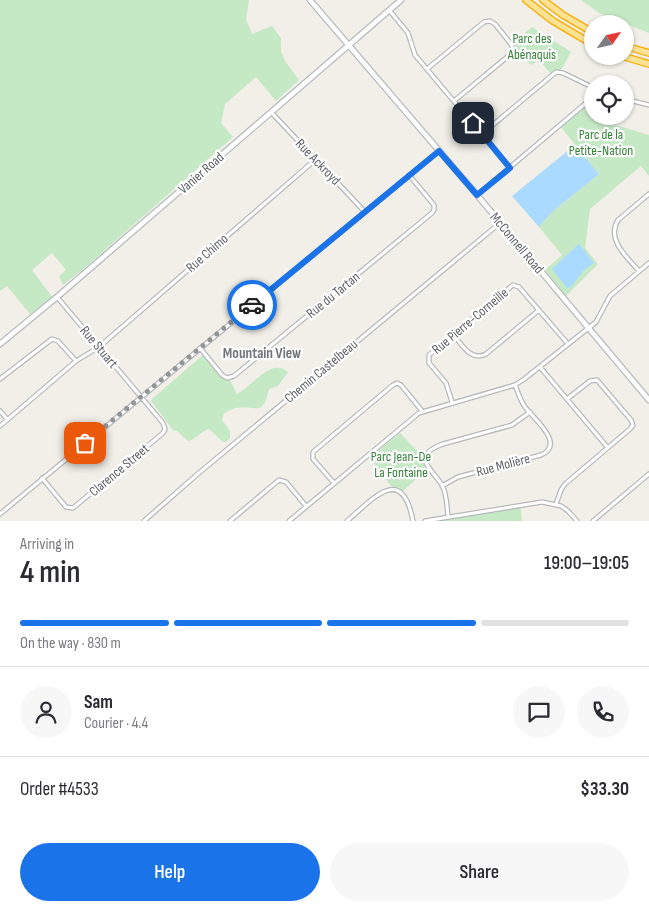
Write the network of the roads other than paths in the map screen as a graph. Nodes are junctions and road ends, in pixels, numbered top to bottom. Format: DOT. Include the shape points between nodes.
graph roads {
  1 [pos="310,0"];
  2 [pos="400,0"];
  3 [pos="526,0"];
  4 [pos="543,0"];
  5 [pos="389,10"];
  6 [pos="584,27"];
  7 [pos="584,39"];
  8 [pos="348,44"];
  9 [pos="634,49"];
  10 [pos="649,53"];
  11 [pos="634,60"];
  12 [pos="649,64"];
  13 [pos="427,69"];
  14 [pos="584,83"];
  15 [pos="454,101"];
  16 [pos="634,101"];
  17 [pos="584,105"];
  18 [pos="649,105"];
  19 [pos="270,112"];
  20 [pos="482,134"];
  21 [pos="439,151"];
  22 [pos="315,160"];
  23 [pos="510,168"];
  24 [pos="409,175"];
  25 [pos="649,194"];
  26 [pos="477,195"];
  27 [pos="365,212"];
  28 [pos="500,223"];
  29 [pos="649,263"];
  30 [pos="639,271"];
  31 [pos="57,297"];
  32 [pos="538,310"];
  33 [pos="588,327"];
  34 [pos="453,334"];
  35 [pos="0,344"];
  36 [pos="568,344"];
  37 [pos="99,346"];
  38 [pos="200,348"];
  39 [pos="76,361"];
  40 [pos="540,367"];
  41 [pos="0,379"];
  42 [pos="515,385"];
  43 [pos="141,397"];
  44 [pos="567,400"];
  45 [pos="649,400"];
  46 [pos="452,402"];
  47 [pos="0,410"];
  48 [pos="422,411"];
  49 [pos="530,412"];
  50 [pos="7,419"];
  51 [pos="0,426"];
  52 [pos="608,448"];
  53 [pos="649,474"];
  54 [pos="42,478"];
  55 [pos="334,483"];
  56 [pos="442,486"];
  57 [pos="556,504"];
  58 [pos="306,506"];
  59 [pos="0,514"];
  60 [pos="448,517"];
  61 [pos="144,521"];
  62 [pos="230,521"];
  63 [pos="289,521"];
  64 [pos="347,521"];
  65 [pos="413,521"];
  66 [pos="425,521"];
  67 [pos="577,521"];
  68 [pos="593,521"];
  1 -- 8 [label="main road, McConnell Road"];
  2 -- 5 [label="main road, Vanier Road"];
  3 -- 7 [label="highway"];
  4 -- 6 [label="highway"];
  5 -- 8 [label="main road, Vanier Road"];
  5 -- 13 [label="street" via="406,30 413,52"];
  8 -- 19 [label="main road, Vanier Road"];
  8 -- 21 [label="main road, McConnell Road"];
  9 -- 10 [label="highway"];
  11 -- 12 [label="highway"];
  13 -- 15 [label="street"];
  13 -- 15 [label="street" via="484,22 494,24 511,44 512,53"];
  14 -- 20 [label="street" via="556,72"];
  15 -- 20 [label="street"];
  16 -- 18 [label="street"];
  17 -- 23 [label="street"];
  19 -- 22 [label="street, Rue Ackroyd"];
  19 -- 31 [label="main road, Vanier Road"];
  20 -- 23 [label="street"];
  21 -- 24 [label="street"];
  21 -- 26 [label="main road, McConnell Road"];
  22 -- 27 [label="street, Rue Ackroyd"];
  22 -- 37 [label="street, Rue Chimo"];
  23 -- 26 [label="street"];
  24 -- 27 [label="street"];
  24 -- 38 [label="street, Rue du Tartan" via="434,206 432,213 234,376 222,376"];
  25 -- 30 [label="street" via="615,225 616,243"];
  26 -- 28 [label="main road, McConnell Road"];
  27 -- 38 [label="street"];
  28 -- 33 [label="main road, McConnell Road"];
  28 -- 61 [label="street, Chemin Castelbeau"];
  29 -- 30 [label="street"];
  30 -- 33 [label="street" via="610,296 599,318"];
  31 -- 35 [label="main road, Vanier Road"];
  31 -- 37 [label="street, Rue Stuart"];
  32 -- 34 [label="street" via="480,356 470,354"];
  32 -- 34 [label="street, Rue Pierre-Corneille" via="519,287 512,285"];
  32 -- 36 [label="street, Rue Pierre-Corneille"];
  33 -- 36 [label="street"];
  33 -- 45 [label="main road, McConnell Road"];
  34 -- 46 [label="street, Rue Pierre-Corneille" via="428,357 446,383"];
  36 -- 40 [label="street"];
  37 -- 39 [label="street, Rue Chimo"];
  37 -- 43 [label="street, Rue Stuart"];
  38 -- 43 [label="street"];
  39 -- 41 [label="street" via="58,341 52,339"];
  39 -- 50 [label="street, Rue Chimo"];
  40 -- 42 [label="street"];
  40 -- 44 [label="street"];
  42 -- 46 [label="street"];
  42 -- 49 [label="street, Rue Molière"];
  43 -- 54 [label="street"];
  43 -- 54 [label="street, Clarence Street" via="165,430 76,507 66,507"];
  44 -- 52 [label="street"];
  44 -- 52 [label="street" via="590,381 599,382 632,425"];
  46 -- 48 [label="street"];
  47 -- 50 [label="street"];
  48 -- 55 [label="street"];
  48 -- 55 [label="street" via="401,385 392,385 313,452 313,458"];
  49 -- 56 [label="street" via="512,425 433,449 426,457 426,465"];
  49 -- 56 [label="street, Rue Molière" via="549,437 550,446 546,453 458,477"];
  50 -- 51 [label="street, Rue Chimo"];
  52 -- 57 [label="street" via="562,487"];
  53 -- 68 [label="street"];
  54 -- 59 [label="street"];
  55 -- 58 [label="street"];
  56 -- 60 [label="street"];
  57 -- 60 [label="street" via="537,502"];
  57 -- 67 [label="street" via="565,508"];
  58 -- 62 [label="street" via="286,482 279,480"];
  58 -- 63 [label="street"];
  60 -- 66 [label="street"];
  64 -- 65 [label="street" via="383,491 392,488 407,500"];
}
